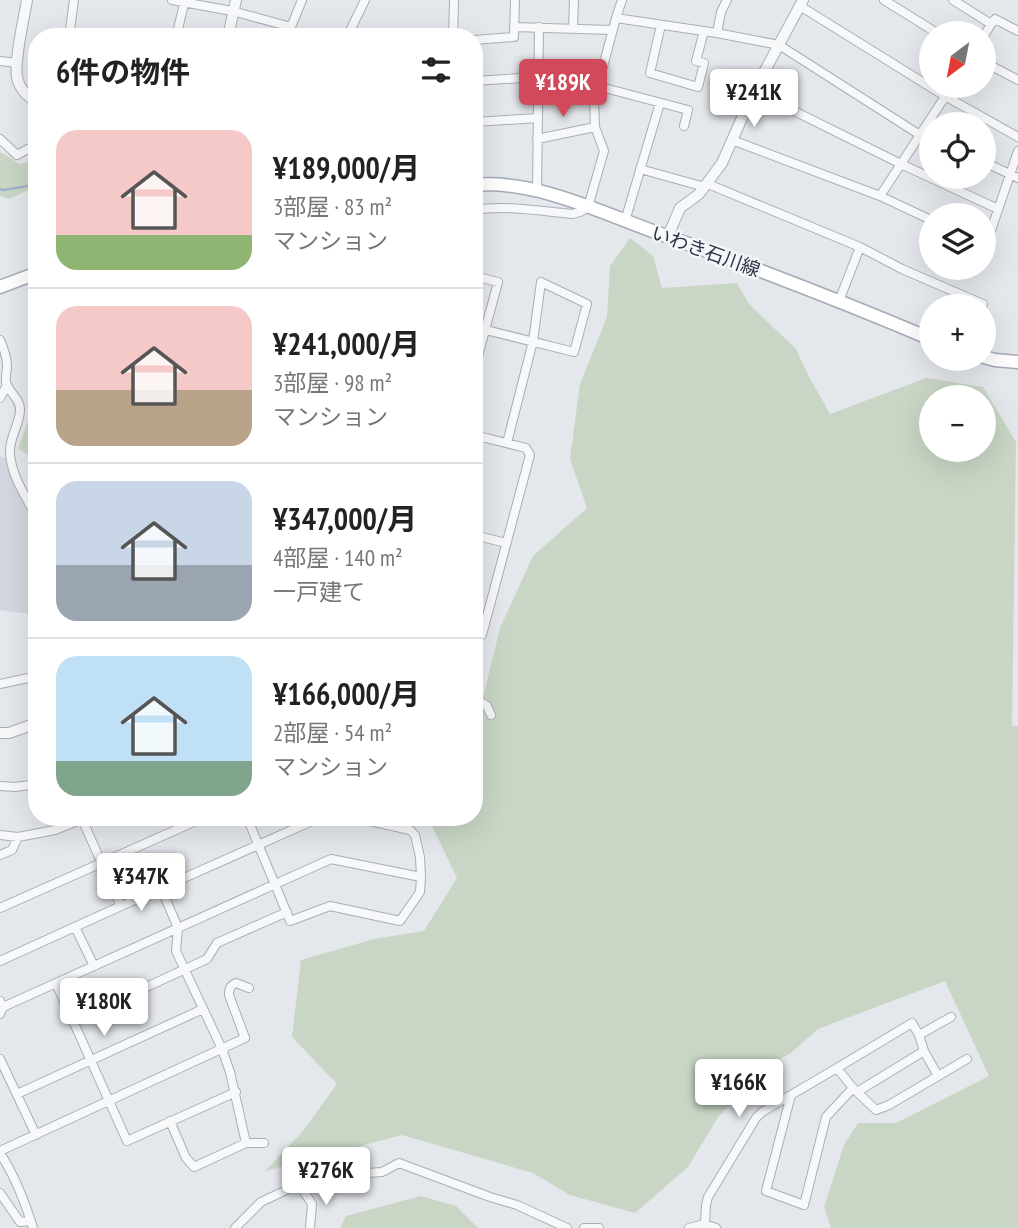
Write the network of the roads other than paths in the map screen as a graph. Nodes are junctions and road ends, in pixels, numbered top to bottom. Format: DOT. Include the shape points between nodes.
graph roads {
  1 [pos="27,0"];
  2 [pos="74,0"];
  3 [pos="172,0"];
  4 [pos="302,0"];
  5 [pos="366,0"];
  6 [pos="515,0"];
  7 [pos="574,0"];
  8 [pos="622,0"];
  9 [pos="727,0"];
  10 [pos="884,0"];
  11 [pos="953,0"];
  12 [pos="185,1"];
  13 [pos="454,1"];
  14 [pos="801,3"];
  15 [pos="234,5"];
  16 [pos="616,18"];
  17 [pos="986,21"];
  18 [pos="993,21"];
  19 [pos="919,22"];
  20 [pos="661,24"];
  21 [pos="291,27"];
  22 [pos="514,27"];
  23 [pos="539,27"];
  24 [pos="70,28"];
  25 [pos="178,28"];
  26 [pos="230,28"];
  27 [pos="351,28"];
  28 [pos="453,28"];
  29 [pos="573,29"];
  30 [pos="611,30"];
  31 [pos="704,31"];
  32 [pos="1018,31"];
  33 [pos="717,33"];
  34 [pos="483,39"];
  35 [pos="779,45"];
  36 [pos="0,61"];
  37 [pos="17,63"];
  38 [pos="996,68"];
  39 [pos="538,77"];
  40 [pos="919,79"];
  41 [pos="483,80"];
  42 [pos="1018,80"];
  43 [pos="597,86"];
  44 [pos="754,91"];
  45 [pos="28,95"];
  46 [pos="949,98"];
  47 [pos="660,103"];
  48 [pos="538,118"];
  49 [pos="483,121"];
  50 [pos="684,126"];
  51 [pos="595,127"];
  52 [pos="919,134"];
  53 [pos="919,137"];
  54 [pos="1018,137"];
  55 [pos="0,139"];
  56 [pos="537,139"];
  57 [pos="732,140"];
  58 [pos="28,149"];
  59 [pos="1018,151"];
  60 [pos="901,164"];
  61 [pos="996,168"];
  62 [pos="640,169"];
  63 [pos="1014,176"];
  64 [pos="483,186"];
  65 [pos="706,186"];
  66 [pos="537,191"];
  67 [pos="880,196"];
  68 [pos="588,207"];
  69 [pos="483,209"];
  70 [pos="998,209"];
  71 [pos="919,214"];
  72 [pos="996,215"];
  73 [pos="625,221"];
  74 [pos="668,236"];
  75 [pos="860,247"];
  76 [pos="28,276"];
  77 [pos="483,278"];
  78 [pos="0,287"];
  79 [pos="961,294"];
  80 [pos="839,301"];
  81 [pos="485,330"];
  82 [pos="919,334"];
  83 [pos="483,337"];
  84 [pos="0,341"];
  85 [pos="533,341"];
  86 [pos="996,360"];
  87 [pos="1018,362"];
  88 [pos="4,382"];
  89 [pos="0,398"];
  90 [pos="483,437"];
  91 [pos="507,443"];
  92 [pos="28,500"];
  93 [pos="483,537"];
  94 [pos="506,543"];
  95 [pos="483,631"];
  96 [pos="28,678"];
  97 [pos="0,684"];
  98 [pos="483,704"];
  99 [pos="491,715"];
  100 [pos="28,726"];
  101 [pos="0,733"];
  102 [pos="28,785"];
  103 [pos="0,786"];
  104 [pos="64,826"];
  105 [pos="86,826"];
  106 [pos="185,826"];
  107 [pos="251,826"];
  108 [pos="301,826"];
  109 [pos="392,826"];
  110 [pos="0,835"];
  111 [pos="18,837"];
  112 [pos="259,845"];
  113 [pos="0,855"];
  114 [pos="102,863"];
  115 [pos="421,877"];
  116 [pos="275,884"];
  117 [pos="161,888"];
  118 [pos="121,906"];
  119 [pos="0,908"];
  120 [pos="286,912"];
  121 [pos="75,927"];
  122 [pos="178,928"];
  123 [pos="0,961"];
  124 [pos="94,966"];
  125 [pos="185,970"];
  126 [pos="56,983"];
  127 [pos="249,988"];
  128 [pos="1,1007"];
  129 [pos="203,1009"];
  130 [pos="951,1017"];
  131 [pos="73,1021"];
  132 [pos="919,1035"];
  133 [pos="222,1049"];
  134 [pos="924,1051"];
  135 [pos="0,1059"];
  136 [pos="967,1059"];
  137 [pos="91,1060"];
  138 [pos="837,1068"];
  139 [pos="938,1076"];
  140 [pos="855,1090"];
  141 [pos="236,1092"];
  142 [pos="17,1094"];
  143 [pos="791,1095"];
  144 [pos="109,1101"];
  145 [pos="170,1121"];
  146 [pos="36,1135"];
  147 [pos="246,1143"];
  148 [pos="264,1143"];
  149 [pos="2,1151"];
  150 [pos="299,1184"];
  151 [pos="0,1193"];
  152 [pos="705,1224"];
  153 [pos="19,1225"];
  154 [pos="32,1225"];
  155 [pos="235,1228"];
  156 [pos="310,1228"];
  157 [pos="567,1228"];
  158 [pos="584,1228"];
  159 [pos="599,1228"];
  160 [pos="689,1228"];
  161 [pos="716,1228"];
  1 -- 37 [label="street"];
  2 -- 24 [label="street"];
  3 -- 12 [label="street"];
  4 -- 21 [label="street"];
  5 -- 27 [label="street"];
  6 -- 22 [label="street"];
  7 -- 29 [label="street"];
  8 -- 16 [label="street"];
  9 -- 33 [label="street"];
  10 -- 19 [label="street"];
  11 -- 17 [label="street"];
  12 -- 15 [label="street"];
  12 -- 25 [label="street"];
  13 -- 28 [label="street"];
  14 -- 35 [label="street"];
  14 -- 40 [label="street"];
  15 -- 21 [label="street"];
  15 -- 26 [label="street"];
  16 -- 20 [label="street"];
  16 -- 30 [label="street"];
  18 -- 32 [label="street"];
  20 -- 31 [label="street"];
  20 -- 31 [label="street" via="650,73 698,87 704,64 696,61"];
  22 -- 23 [label="street"];
  22 -- 34 [label="street" via="514,37"];
  23 -- 29 [label="street"];
  23 -- 39 [label="street"];
  29 -- 30 [label="street"];
  30 -- 43 [label="street"];
  31 -- 33 [label="street"];
  33 -- 35 [label="street"];
  35 -- 44 [label="street"];
  35 -- 52 [label="street"];
  36 -- 37 [label="street"];
  37 -- 45 [label="street" via="16,76"];
  38 -- 42 [label="street"];
  39 -- 41 [label="street"];
  39 -- 48 [label="street"];
  43 -- 47 [label="street"];
  43 -- 51 [label="street"];
  44 -- 57 [label="street"];
  44 -- 60 [label="street"];
  46 -- 54 [label="street"];
  47 -- 50 [label="street" via="688,110"];
  47 -- 62 [label="street"];
  48 -- 49 [label="street"];
  48 -- 56 [label="street"];
  51 -- 56 [label="street"];
  51 -- 68 [label="street" via="604,151"];
  53 -- 60 [label="street"];
  55 -- 58 [label="street" via="18,155"];
  56 -- 66 [label="street"];
  57 -- 65 [label="street"];
  57 -- 67 [label="street"];
  59 -- 63 [label="street"];
  60 -- 67 [label="street"];
  60 -- 70 [label="street"];
  61 -- 63 [label="street"];
  62 -- 65 [label="street"];
  62 -- 73 [label="street"];
  63 -- 70 [label="street"];
  64 -- 66 [label="main road, いわき石川線"];
  65 -- 74 [label="street" via="680,208"];
  65 -- 75 [label="street"];
  66 -- 68 [label="main road, いわき石川線"];
  67 -- 71 [label="street"];
  68 -- 69 [label="street" via="572,214"];
  68 -- 73 [label="main road, いわき石川線"];
  70 -- 72 [label="street"];
  73 -- 74 [label="main road, いわき石川線"];
  74 -- 80 [label="main road, いわき石川線"];
  75 -- 79 [label="street"];
  75 -- 80 [label="street"];
  76 -- 78 [label="main road"];
  77 -- 81 [label="street" via="498,282"];
  80 -- 82 [label="main road, いわき石川線"];
  81 -- 83 [label="street"];
  81 -- 85 [label="street"];
  84 -- 88 [label="street" via="6,352"];
  85 -- 85 [label="street" via="541,282 587,304 574,352"];
  85 -- 91 [label="street"];
  86 -- 87 [label="main road"];
  88 -- 89 [label="street"];
  88 -- 92 [label="street" via="20,411 11,441 11,463"];
  90 -- 91 [label="street"];
  91 -- 94 [label="street" via="526,448 530,455"];
  93 -- 94 [label="street"];
  94 -- 95 [label="street"];
  96 -- 97 [label="street"];
  98 -- 99 [label="street"];
  100 -- 101 [label="street"];
  102 -- 103 [label="street"];
  104 -- 111 [label="street"];
  105 -- 114 [label="street"];
  106 -- 114 [label="street"];
  107 -- 112 [label="street"];
  108 -- 112 [label="street"];
  109 -- 115 [label="street" via="415,835"];
  110 -- 111 [label="street"];
  111 -- 113 [label="street" via="12,850"];
  112 -- 116 [label="street"];
  112 -- 117 [label="street"];
  114 -- 118 [label="street"];
  114 -- 119 [label="street"];
  115 -- 116 [label="street" via="331,859"];
  115 -- 120 [label="street" via="420,892 400,921 330,905 290,921"];
  116 -- 120 [label="street"];
  116 -- 122 [label="street"];
  117 -- 118 [label="street"];
  117 -- 122 [label="street"];
  118 -- 121 [label="street"];
  120 -- 125 [label="street" via="217,943 207,959"];
  121 -- 123 [label="street"];
  121 -- 124 [label="street"];
  122 -- 124 [label="street"];
  122 -- 125 [label="street" via="176,951"];
  124 -- 126 [label="street"];
  125 -- 129 [label="street"];
  125 -- 131 [label="street"];
  126 -- 128 [label="street"];
  126 -- 131 [label="street"];
  127 -- 133 [label="street" via="236,983 229,989 245,1038"];
  129 -- 133 [label="street"];
  129 -- 137 [label="street"];
  130 -- 132 [label="street"];
  131 -- 137 [label="street"];
  132 -- 134 [label="street"];
  132 -- 138 [label="street" via="912,1023"];
  133 -- 141 [label="street"];
  133 -- 144 [label="street"];
  134 -- 139 [label="street"];
  134 -- 140 [label="street"];
  135 -- 142 [label="street"];
  136 -- 139 [label="street"];
  137 -- 142 [label="street"];
  137 -- 144 [label="street"];
  138 -- 140 [label="street"];
  138 -- 143 [label="street"];
  139 -- 140 [label="street" via="876,1110"];
  140 -- 143 [label="street" via="826,1117 804,1205 766,1191"];
  141 -- 145 [label="street"];
  141 -- 147 [label="street"];
  142 -- 146 [label="street"];
  143 -- 152 [label="street" via="756,1118 708,1197"];
  144 -- 145 [label="street" via="127,1141"];
  144 -- 146 [label="street"];
  145 -- 147 [label="street" via="194,1167"];
  146 -- 149 [label="street"];
  147 -- 148 [label="street"];
  149 -- 154 [label="street"];
  150 -- 155 [label="street" via="261,1202"];
  150 -- 156 [label="street" via="312,1204"];
  150 -- 157 [label="street" via="337,1174 382,1172 399,1163"];
  151 -- 153 [label="street"];
  152 -- 160 [label="street"];
  152 -- 161 [label="street"];
  153 -- 154 [label="street"];
  158 -- 159 [label="street"];
}
